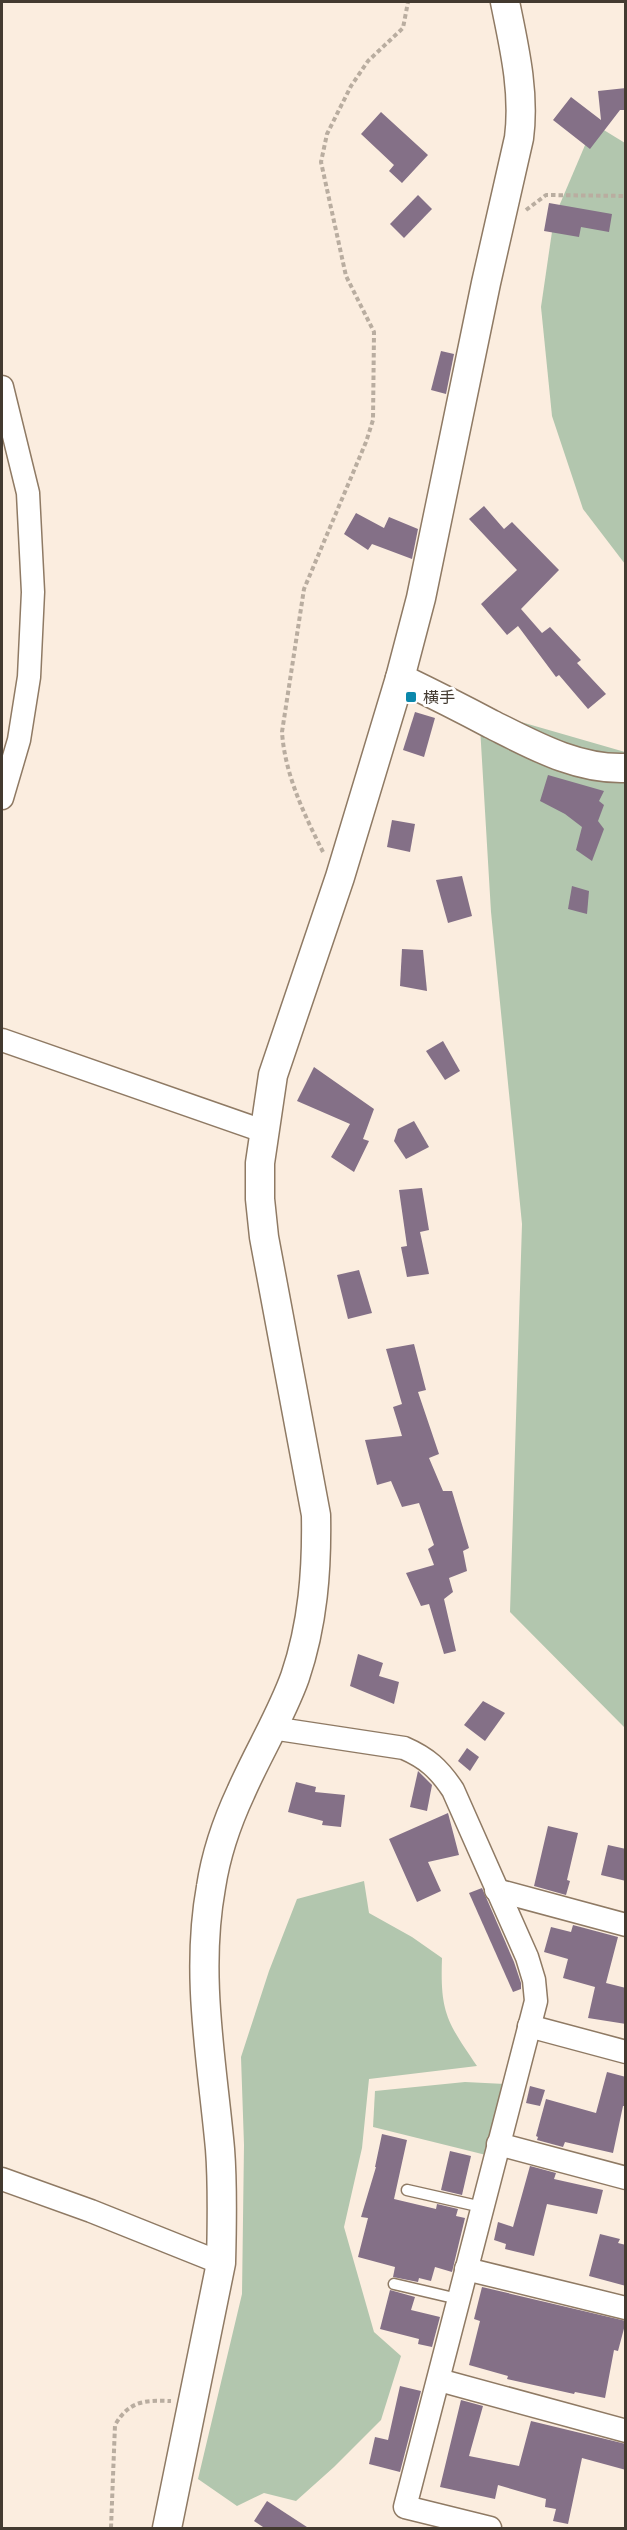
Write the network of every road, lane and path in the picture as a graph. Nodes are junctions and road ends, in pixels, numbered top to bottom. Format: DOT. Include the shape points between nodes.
graph roads {
  1 [pos="408,2"];
  2 [pos="505,2"];
  3 [pos="626,196"];
  4 [pos="499,231"];
  5 [pos="2,387"];
  6 [pos="400,678"];
  7 [pos="626,768"];
  8 [pos="2,798"];
  9 [pos="340,877"];
  10 [pos="2,1040"];
  11 [pos="263,1131"];
  12 [pos="272,1728"];
  13 [pos="496,1890"];
  14 [pos="626,1925"];
  15 [pos="529,2026"];
  16 [pos="626,2052"];
  17 [pos="498,2144"];
  18 [pos="626,2178"];
  19 [pos="2,2179"];
  20 [pos="407,2190"];
  21 [pos="482,2207"];
  22 [pos="221,2263"];
  23 [pos="466,2269"];
  24 [pos="394,2284"];
  25 [pos="459,2299"];
  26 [pos="626,2308"];
  27 [pos="439,2380"];
  28 [pos="193,2402"];
  29 [pos="626,2431"];
  30 [pos="111,2529"];
  31 [pos="167,2529"];
  32 [pos="490,2529"];
  1 -- 9 [label="path" via="403,28 368,61 351,86 327,134 321,162 346,276 375,332 373,420 304,589 282,732 283,752 300,804"];
  2 -- 4 [label="street" via="522,118"];
  3 -- 4 [label="path" via="546,195"];
  4 -- 6 [label="street" via="422,598"];
  5 -- 8 [label="street" via="28,493 33,592 29,676 19,740"];
  6 -- 7 [label="street" via="543,750 610,769"];
  6 -- 9 [label="street"];
  9 -- 11 [label="street" via="273,1076"];
  10 -- 11 [label="street"];
  11 -- 12 [label="street" via="260,1199 264,1236 316,1526 314,1592 306,1642 295,1678"];
  12 -- 13 [label="street" via="404,1748 424,1757 441,1771 453,1790"];
  12 -- 22 [label="street" via="221,1841 205,1922 203,1986 220,2152"];
  13 -- 14 [label="street"];
  13 -- 15 [label="street" via="534,1980 536,2001"];
  15 -- 16 [label="street"];
  15 -- 17 [label="street"];
  17 -- 18 [label="street"];
  17 -- 21 [label="street"];
  19 -- 22 [label="street"];
  20 -- 21 [label="lane"];
  21 -- 23 [label="street"];
  22 -- 28 [label="street"];
  23 -- 25 [label="street"];
  23 -- 26 [label="street"];
  24 -- 25 [label="lane"];
  25 -- 27 [label="street"];
  27 -- 29 [label="street"];
  27 -- 32 [label="street" via="405,2507"];
  28 -- 30 [label="path" via="160,2400 132,2404 123,2412 115,2425"];
  28 -- 31 [label="street"];
}
